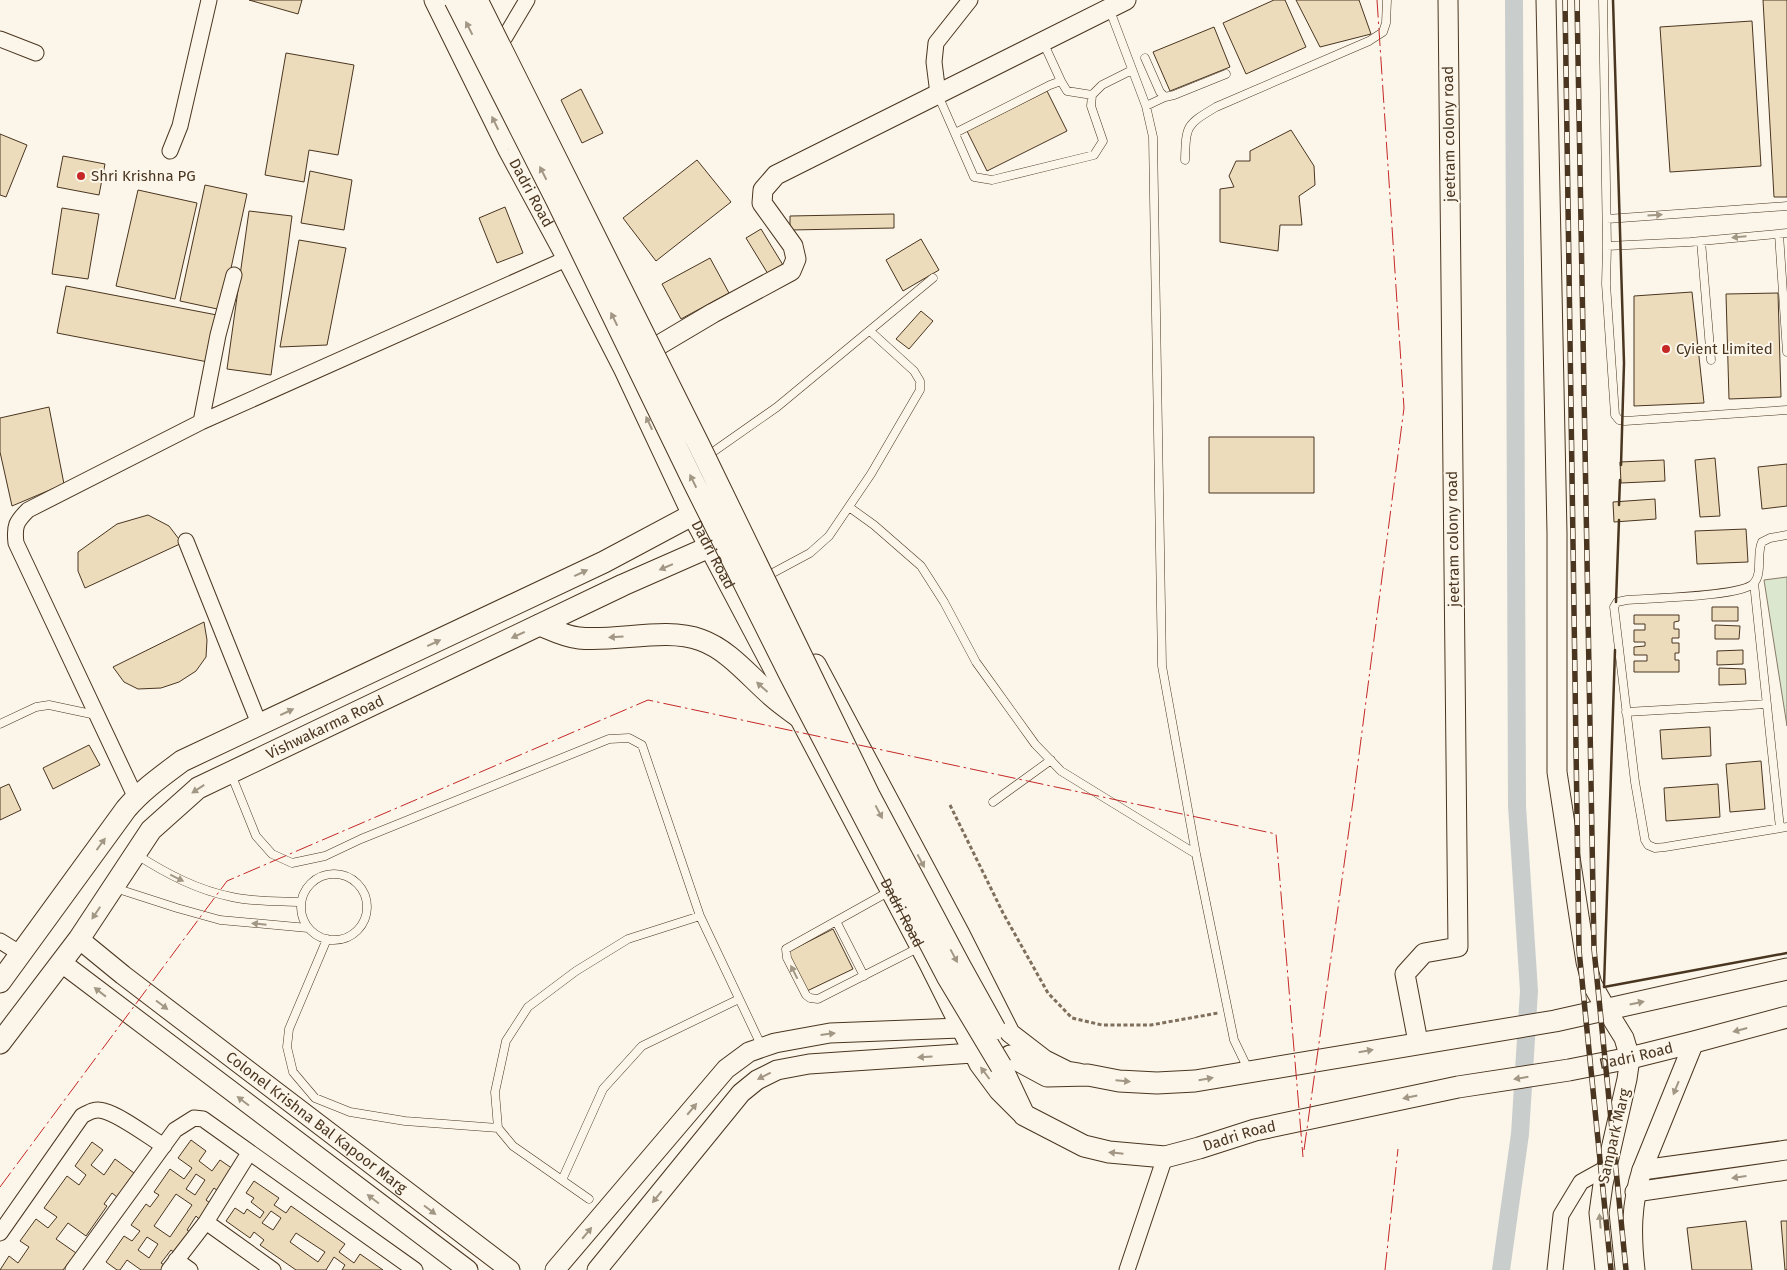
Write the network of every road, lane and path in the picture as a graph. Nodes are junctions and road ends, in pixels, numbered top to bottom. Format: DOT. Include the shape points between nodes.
graph roads {
  1 [pos="209,0"];
  2 [pos="434,0"];
  3 [pos="455,0"];
  4 [pos="477,0"];
  5 [pos="487,0"];
  6 [pos="527,0"];
  7 [pos="970,0"];
  8 [pos="1126,0"];
  9 [pos="1387,0"];
  10 [pos="1448,0"];
  11 [pos="1546,0"];
  12 [pos="1603,0"];
  13 [pos="1109,8"];
  14 [pos="505,37"];
  15 [pos="0,39"];
  16 [pos="1043,42"];
  17 [pos="36,53"];
  18 [pos="1145,58"];
  19 [pos="1132,70"];
  20 [pos="1226,74"];
  21 [pos="1061,81"];
  22 [pos="938,94"];
  23 [pos="1092,95"];
  24 [pos="1165,97"];
  25 [pos="1146,106"];
  26 [pos="955,133"];
  27 [pos="170,151"];
  28 [pos="1185,160"];
  29 [pos="1787,206"];
  30 [pos="1607,219"];
  31 [pos="1783,233"];
  32 [pos="604,238"];
  33 [pos="1701,241"];
  34 [pos="1607,246"];
  35 [pos="567,259"];
  36 [pos="234,276"];
  37 [pos="933,278"];
  38 [pos="870,331"];
  39 [pos="658,345"];
  40 [pos="1787,352"];
  41 [pos="1711,360"];
  42 [pos="1787,410"];
  43 [pos="201,422"];
  44 [pos="710,454"];
  45 [pos="728,493"];
  46 [pos="849,507"];
  47 [pos="692,515"];
  48 [pos="746,531"];
  49 [pos="1787,536"];
  50 [pos="186,542"];
  51 [pos="710,548"];
  52 [pos="769,575"];
  53 [pos="1754,583"];
  54 [pos="540,625"];
  55 [pos="1767,704"];
  56 [pos="1626,712"];
  57 [pos="96,715"];
  58 [pos="799,717"];
  59 [pos="0,724"];
  60 [pos="260,726"];
  61 [pos="1050,760"];
  62 [pos="230,772"];
  63 [pos="136,798"];
  64 [pos="993,802"];
  65 [pos="950,805"];
  66 [pos="1784,828"];
  67 [pos="135,854"];
  68 [pos="1196,854"];
  69 [pos="113,887"];
  70 [pos="890,890"];
  71 [pos="301,902"];
  72 [pos="700,916"];
  73 [pos="836,921"];
  74 [pos="308,928"];
  75 [pos="79,939"];
  76 [pos="327,939"];
  77 [pos="0,940"];
  78 [pos="920,947"];
  79 [pos="21,954"];
  80 [pos="62,963"];
  81 [pos="1787,969"];
  82 [pos="864,976"];
  83 [pos="0,982"];
  84 [pos="739,999"];
  85 [pos="997,1007"];
  86 [pos="1606,1009"];
  87 [pos="1228,1010"];
  88 [pos="1787,1017"];
  89 [pos="960,1028"];
  90 [pos="1010,1033"];
  91 [pos="0,1042"];
  92 [pos="1418,1042"];
  93 [pos="1694,1042"];
  94 [pos="762,1047"];
  95 [pos="973,1053"];
  96 [pos="1630,1058"];
  97 [pos="1005,1061"];
  98 [pos="1249,1071"];
  99 [pos="1088,1075"];
  100 [pos="1024,1115"];
  101 [pos="498,1128"];
  102 [pos="164,1146"];
  103 [pos="1787,1150"];
  104 [pos="249,1153"];
  105 [pos="1165,1157"];
  106 [pos="1608,1167"];
  107 [pos="1642,1170"];
  108 [pos="1787,1170"];
  109 [pos="562,1180"];
  110 [pos="1635,1192"];
  111 [pos="589,1199"];
  112 [pos="206,1222"];
  113 [pos="0,1233"];
  114 [pos="173,1265"];
  115 [pos="74,1270"];
  116 [pos="190,1270"];
  117 [pos="273,1270"];
  118 [pos="415,1270"];
  119 [pos="468,1270"];
  120 [pos="510,1270"];
  121 [pos="555,1270"];
  122 [pos="597,1270"];
  123 [pos="1127,1270"];
  124 [pos="1555,1270"];
  125 [pos="1605,1270"];
  126 [pos="1635,1270"];
  1 -- 27 [label="street" via="180,126"];
  35 -- 2 [label="street, Dadri Road, one-way" via="508,150"];
  97 -- 3 [label="main road, one-way, bridge" via="947,976 790,675"];
  4 -- 97 [label="main road, one-way, bridge" via="870,796 960,966"];
  5 -- 14 [label="street"];
  6 -- 14 [label="street"];
  7 -- 22 [label="street" via="936,43 934,62"];
  8 -- 13 [label="street"];
  9 -- 28 [label="lane" via="1383,32 1369,41 1216,106 1193,121 1186,133"];
  10 -- 92 [label="street, jeetram colony road" via="1458,947 1424,953 1406,974"];
  11 -- 86 [label="street, Sampark Marg" via="1557,532 1557,772 1586,962 1592,984"];
  12 -- 30 [label="lane"];
  13 -- 16 [label="street"];
  13 -- 19 [label="lane"];
  14 -- 32 [label="street"];
  15 -- 17 [label="street"];
  16 -- 21 [label="lane"];
  16 -- 22 [label="street"];
  18 -- 24 [label="lane"];
  19 -- 23 [label="lane" via="1102,85"];
  19 -- 25 [label="lane"];
  20 -- 24 [label="lane"];
  21 -- 23 [label="lane" via="1067,92"];
  21 -- 26 [label="lane"];
  22 -- 26 [label="lane"];
  22 -- 39 [label="street" via="776,175 763,190 762,203 793,246 796,259 791,271"];
  23 -- 26 [label="lane" via="1091,106 1103,141 1094,156 992,180 974,177"];
  24 -- 25 [label="lane"];
  25 -- 68 [label="lane" via="1153,137 1162,666"];
  30 -- 29 [label="lane, one-way"];
  30 -- 34 [label="lane"];
  31 -- 33 [label="lane, one-way"];
  31 -- 40 [label="lane"];
  32 -- 35 [label="street"];
  32 -- 39 [label="street"];
  33 -- 34 [label="lane"];
  33 -- 41 [label="lane"];
  34 -- 42 [label="lane" via="1613,408 1619,420"];
  35 -- 43 [label="street"];
  47 -- 35 [label="street, Dadri Road, one-way" via="624,370"];
  36 -- 43 [label="street" via="218,335"];
  37 -- 38 [label="lane"];
  38 -- 44 [label="lane" via="777,407"];
  38 -- 46 [label="lane" via="914,371 920,390"];
  39 -- 44 [label="street"];
  43 -- 57 [label="street" via="28,510 19,519 15,530 16,543"];
  44 -- 45 [label="street"];
  45 -- 47 [label="main road, Vishwakarma Road"];
  45 -- 48 [label="street"];
  46 -- 52 [label="lane" via="829,536 810,553"];
  46 -- 61 [label="lane" via="921,566 976,662 1029,737"];
  47 -- 51 [label="street, Dadri Road"];
  60 -- 47 [label="main road, Vishwakarma Road, one-way" via="604,562"];
  48 -- 51 [label="main road, Vishwakarma Road"];
  48 -- 52 [label="street"];
  49 -- 53 [label="lane" via="1762,542"];
  50 -- 60 [label="street"];
  51 -- 54 [label="main road, Vishwakarma Road, one-way"];
  51 -- 58 [label="street, Dadri Road"];
  52 -- 85 [label="street, one-way"];
  53 -- 55 [label="lane"];
  53 -- 56 [label="lane" via="1742,590 1617,602 1614,617"];
  58 -- 54 [label="main road, one-way" via="733,661 701,640 688,636 577,638"];
  54 -- 62 [label="main road, Vishwakarma Road, one-way"];
  55 -- 56 [label="lane"];
  55 -- 66 [label="lane"];
  56 -- 66 [label="lane" via="1644,840 1648,846 1664,847"];
  57 -- 59 [label="lane" via="50,705 36,707"];
  57 -- 63 [label="street"];
  58 -- 70 [label="street, Dadri Road"];
  60 -- 63 [label="main road, Vishwakarma Road" via="182,761"];
  61 -- 64 [label="lane"];
  61 -- 68 [label="lane"];
  62 -- 67 [label="main road, Vishwakarma Road, one-way" via="198,788 180,803 151,830"];
  62 -- 72 [label="lane" via="256,836 272,854 292,862 325,856 609,739 629,738 642,745"];
  79 -- 63 [label="main road, Vishwakarma Road, one-way"];
  65 -- 87 [label="path" via="1003,913 1048,993 1072,1018 1102,1025 1151,1025"];
  67 -- 69 [label="main road, Vishwakarma Road"];
  67 -- 71 [label="lane, one-way" via="197,888 233,898"];
  68 -- 87 [label="lane"];
  74 -- 69 [label="lane, one-way" via="220,920"];
  69 -- 75 [label="main road, Vishwakarma Road, one-way"];
  70 -- 73 [label="lane"];
  70 -- 78 [label="street, Dadri Road"];
  71 -- 74 [label="lane"];
  71 -- 76 [label="lane" via="311,883 331,874 347,877 360,887 367,908 358,929 339,940"];
  72 -- 84 [label="lane"];
  72 -- 101 [label="lane" via="628,939 576,971 528,1007 506,1041 495,1092"];
  73 -- 82 [label="lane"];
  82 -- 73 [label="lane, one-way" via="818,999 810,998 787,958 786,949"];
  74 -- 76 [label="lane"];
  75 -- 80 [label="main road, Vishwakarma Road"];
  75 -- 120 [label="street, Colonel Krishna Bal Kapoor Marg, one-way"];
  76 -- 101 [label="lane" via="289,1029 287,1047 294,1072 315,1098 350,1112 405,1121"];
  77 -- 79 [label="street"];
  78 -- 82 [label="lane"];
  78 -- 89 [label="street, Dadri Road"];
  79 -- 83 [label="main road, Vishwakarma Road"];
  80 -- 91 [label="main road, Vishwakarma Road"];
  119 -- 80 [label="street, Colonel Krishna Bal Kapoor Marg, one-way"];
  86 -- 81 [label="main road, one-way"];
  84 -- 94 [label="lane"];
  84 -- 109 [label="lane" via="642,1046 603,1089"];
  85 -- 89 [label="street"];
  85 -- 90 [label="street"];
  86 -- 92 [label="main road" via="1555,1021"];
  86 -- 96 [label="street, Sampark Marg" via="1624,1038"];
  87 -- 98 [label="lane" via="1234,1040"];
  88 -- 93 [label="main road, Dadri Road, one-way"];
  94 -- 89 [label="street, one-way" via="830,1033"];
  89 -- 95 [label="street, Dadri Road"];
  90 -- 95 [label="street"];
  90 -- 99 [label="street" via="1045,1060 1067,1071"];
  98 -- 92 [label="main road, one-way"];
  93 -- 96 [label="main road, Dadri Road"];
  93 -- 107 [label="street, one-way"];
  121 -- 94 [label="street, one-way" via="726,1069 749,1052"];
  100 -- 95 [label="street, Dadri Road, one-way" via="999,1091"];
  95 -- 122 [label="street, one-way" via="809,1064 777,1070 757,1080 741,1093"];
  96 -- 105 [label="main road, Dadri Road, one-way" via="1458,1087 1255,1130"];
  96 -- 106 [label="street, Sampark Marg"];
  97 -- 99 [label="main road" via="1047,1076"];
  97 -- 100 [label="main road"];
  99 -- 98 [label="main road, one-way" via="1157,1083 1194,1081"];
  105 -- 100 [label="main road, Dadri Road, one-way" via="1109,1152 1084,1146"];
  101 -- 109 [label="lane" via="513,1146"];
  102 -- 104 [label="street" via="175,1130 194,1118 203,1119"];
  102 -- 113 [label="street" via="114,1115 103,1110 90,1111 82,1116"];
  102 -- 115 [label="street"];
  103 -- 107 [label="street"];
  104 -- 112 [label="street"];
  104 -- 118 [label="street"];
  105 -- 123 [label="street"];
  106 -- 124 [label="street" via="1581,1182 1561,1215"];
  125 -- 106 [label="street, Sampark Marg, one-way" via="1599,1213 1602,1184"];
  107 -- 110 [label="street"];
  108 -- 110 [label="street, one-way"];
  109 -- 111 [label="lane"];
  110 -- 126 [label="street" via="1632,1241"];
  112 -- 114 [label="street"];
  112 -- 117 [label="street"];
  114 -- 116 [label="street"];
}
